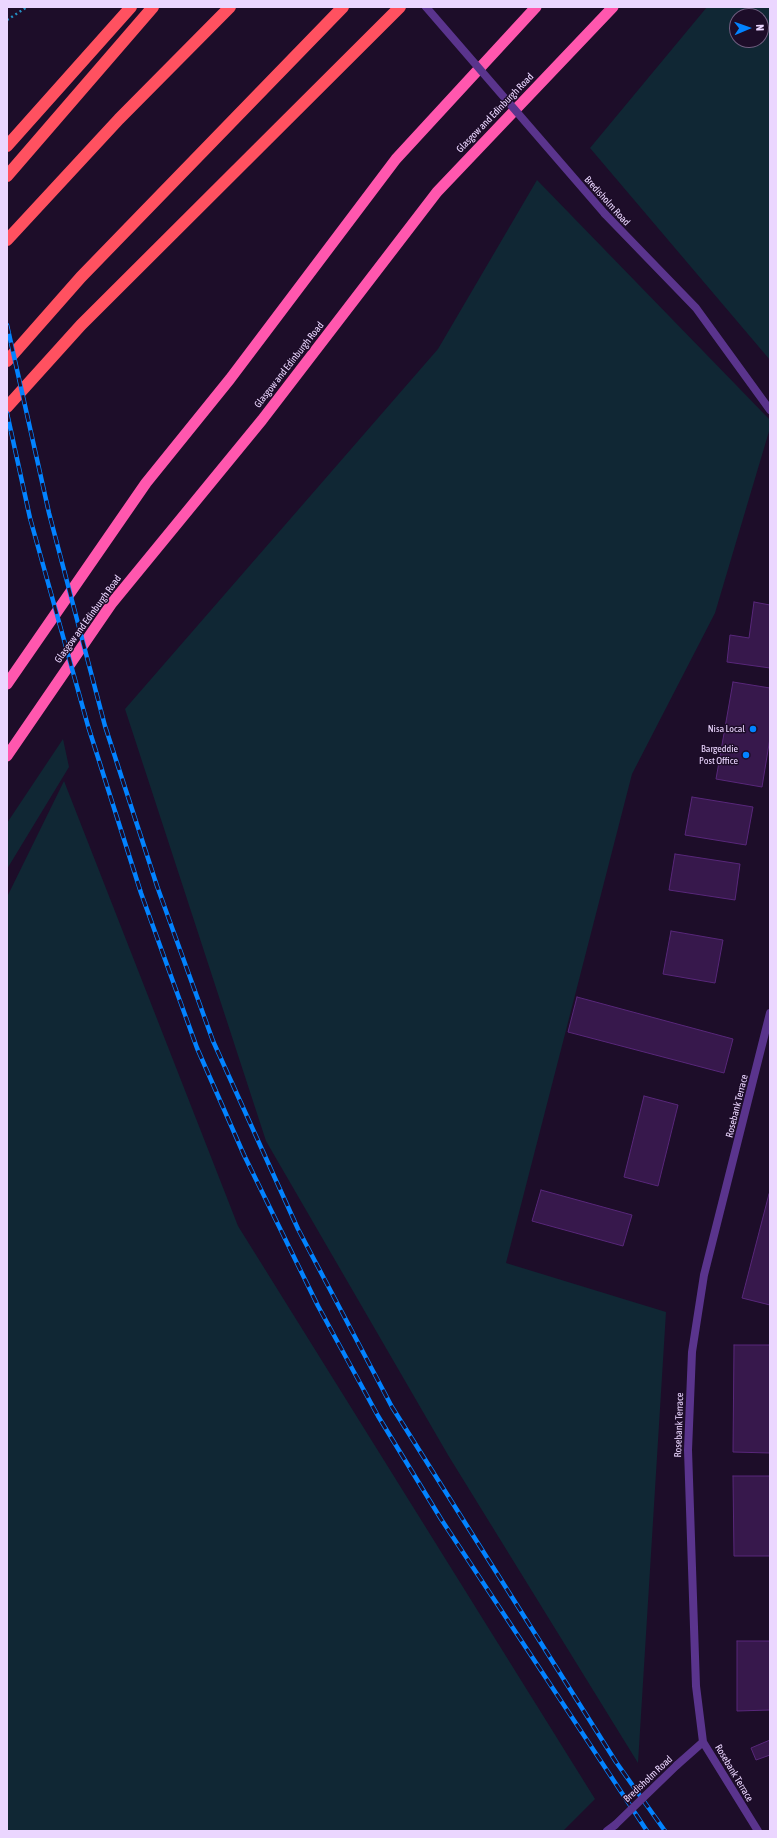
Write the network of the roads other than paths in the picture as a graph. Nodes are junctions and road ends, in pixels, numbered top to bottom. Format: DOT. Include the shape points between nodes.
graph roads {
  1 [pos="131,7"];
  2 [pos="153,7"];
  3 [pos="230,7"];
  4 [pos="400,7"];
  5 [pos="426,7"];
  6 [pos="536,7"];
  7 [pos="614,7"];
  8 [pos="341,8"];
  9 [pos="7,146"];
  10 [pos="7,176"];
  11 [pos="7,240"];
  12 [pos="7,361"];
  13 [pos="7,407"];
  14 [pos="770,410"];
  15 [pos="7,684"];
  16 [pos="7,756"];
  17 [pos="770,1013"];
  18 [pos="703,1742"];
  19 [pos="607,1831"];
  20 [pos="758,1831"];
  1 -- 9 [label="highway"];
  2 -- 10 [label="highway"];
  3 -- 11 [label="highway" via="119,118"];
  4 -- 13 [label="highway" via="81,325"];
  5 -- 14 [label="street, Bredisholm Road, bridge" via="605,214 696,308"];
  6 -- 15 [label="highway" via="396,159 230,379 146,483"];
  7 -- 16 [label="highway, Glasgow and Edinburgh Road" via="437,192 262,420 112,603"];
  8 -- 12 [label="highway" via="81,277"];
  17 -- 18 [label="street, Rosebank Terrace" via="704,1275 692,1352 688,1450 696,1686"];
  18 -- 19 [label="street, Bredisholm Road, bridge"];
  18 -- 20 [label="street, Rosebank Terrace"];
}
